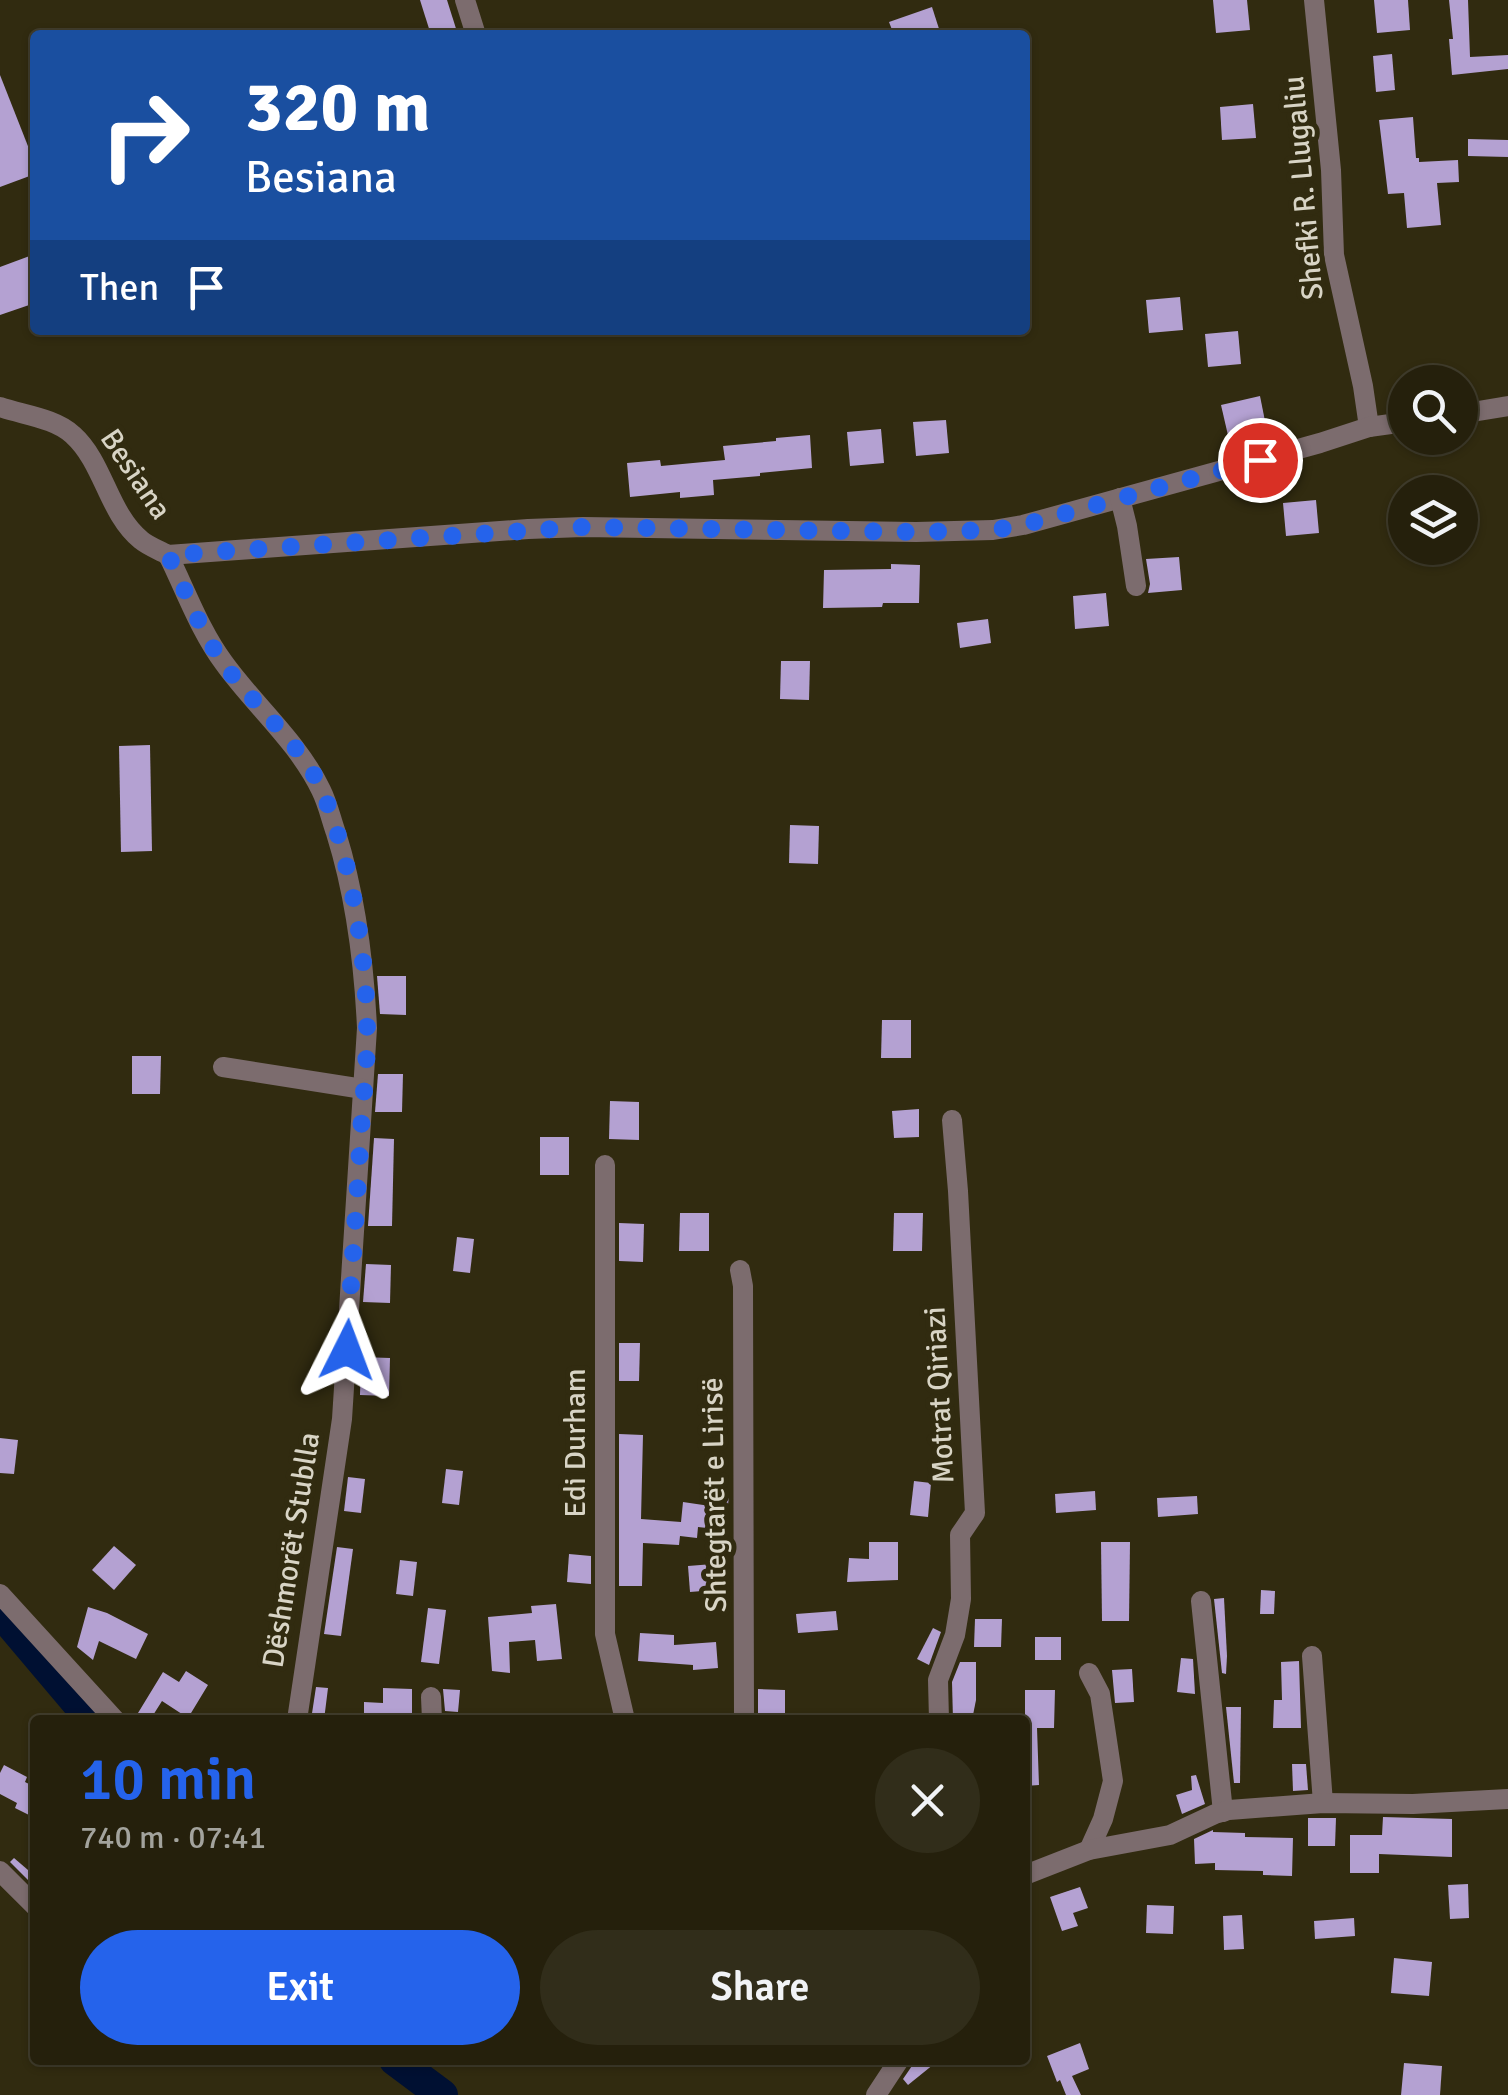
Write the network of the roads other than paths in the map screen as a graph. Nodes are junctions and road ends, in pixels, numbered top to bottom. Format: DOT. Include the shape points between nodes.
graph roads {
  1 [pos="465,0"];
  2 [pos="1314,0"];
  3 [pos="474,30"];
  4 [pos="1508,406"];
  5 [pos="0,407"];
  6 [pos="1478,411"];
  7 [pos="1388,424"];
  8 [pos="1369,427"];
  9 [pos="1120,498"];
  10 [pos="168,555"];
  11 [pos="1136,586"];
  12 [pos="223,1067"];
  13 [pos="363,1090"];
  14 [pos="952,1120"];
  15 [pos="605,1165"];
  16 [pos="740,1270"];
  17 [pos="0,1594"];
  18 [pos="1201,1601"];
  19 [pos="1312,1656"];
  20 [pos="1089,1674"];
  21 [pos="431,1697"];
  22 [pos="110,1715"];
  23 [pos="298,1715"];
  24 [pos="432,1715"];
  25 [pos="623,1715"];
  26 [pos="744,1715"];
  27 [pos="938,1715"];
  28 [pos="1508,1798"];
  29 [pos="1323,1803"];
  30 [pos="1224,1812"];
  31 [pos="1090,1850"];
  32 [pos="0,1871"];
  33 [pos="1030,1873"];
  34 [pos="30,1901"];
  35 [pos="897,2065"];
  36 [pos="876,2095"];
  1 -- 3 [label="street"];
  2 -- 8 [label="street, Shefki R. Llugaliu" via="1334,255"];
  4 -- 6 [label="street"];
  5 -- 10 [label="street, Besiana" via="76,437 131,530"];
  7 -- 8 [label="street, Besiana"];
  8 -- 9 [label="street, Besiana"];
  9 -- 10 [label="street, Besiana" via="993,530 582,527"];
  9 -- 11 [label="street"];
  10 -- 13 [label="street, Dëshmorët Stublla" via="222,662 324,795 355,908 364,972"];
  12 -- 13 [label="street"];
  13 -- 23 [label="street, Dëshmorët Stublla" via="342,1419"];
  14 -- 27 [label="street, Motrat Qiriazi" via="974,1513 960,1535 961,1599 938,1680"];
  15 -- 25 [label="street, Edi Durham" via="605,1634"];
  16 -- 26 [label="street, Shtegtarët e Lirisë"];
  17 -- 22 [label="street"];
  18 -- 30 [label="street"];
  19 -- 29 [label="street"];
  20 -- 31 [label="street" via="1100,1694 1113,1781"];
  21 -- 24 [label="street"];
  28 -- 29 [label="street"];
  29 -- 30 [label="street"];
  30 -- 31 [label="street" via="1170,1834"];
  31 -- 33 [label="street"];
  32 -- 34 [label="street"];
  35 -- 36 [label="street"];
}
